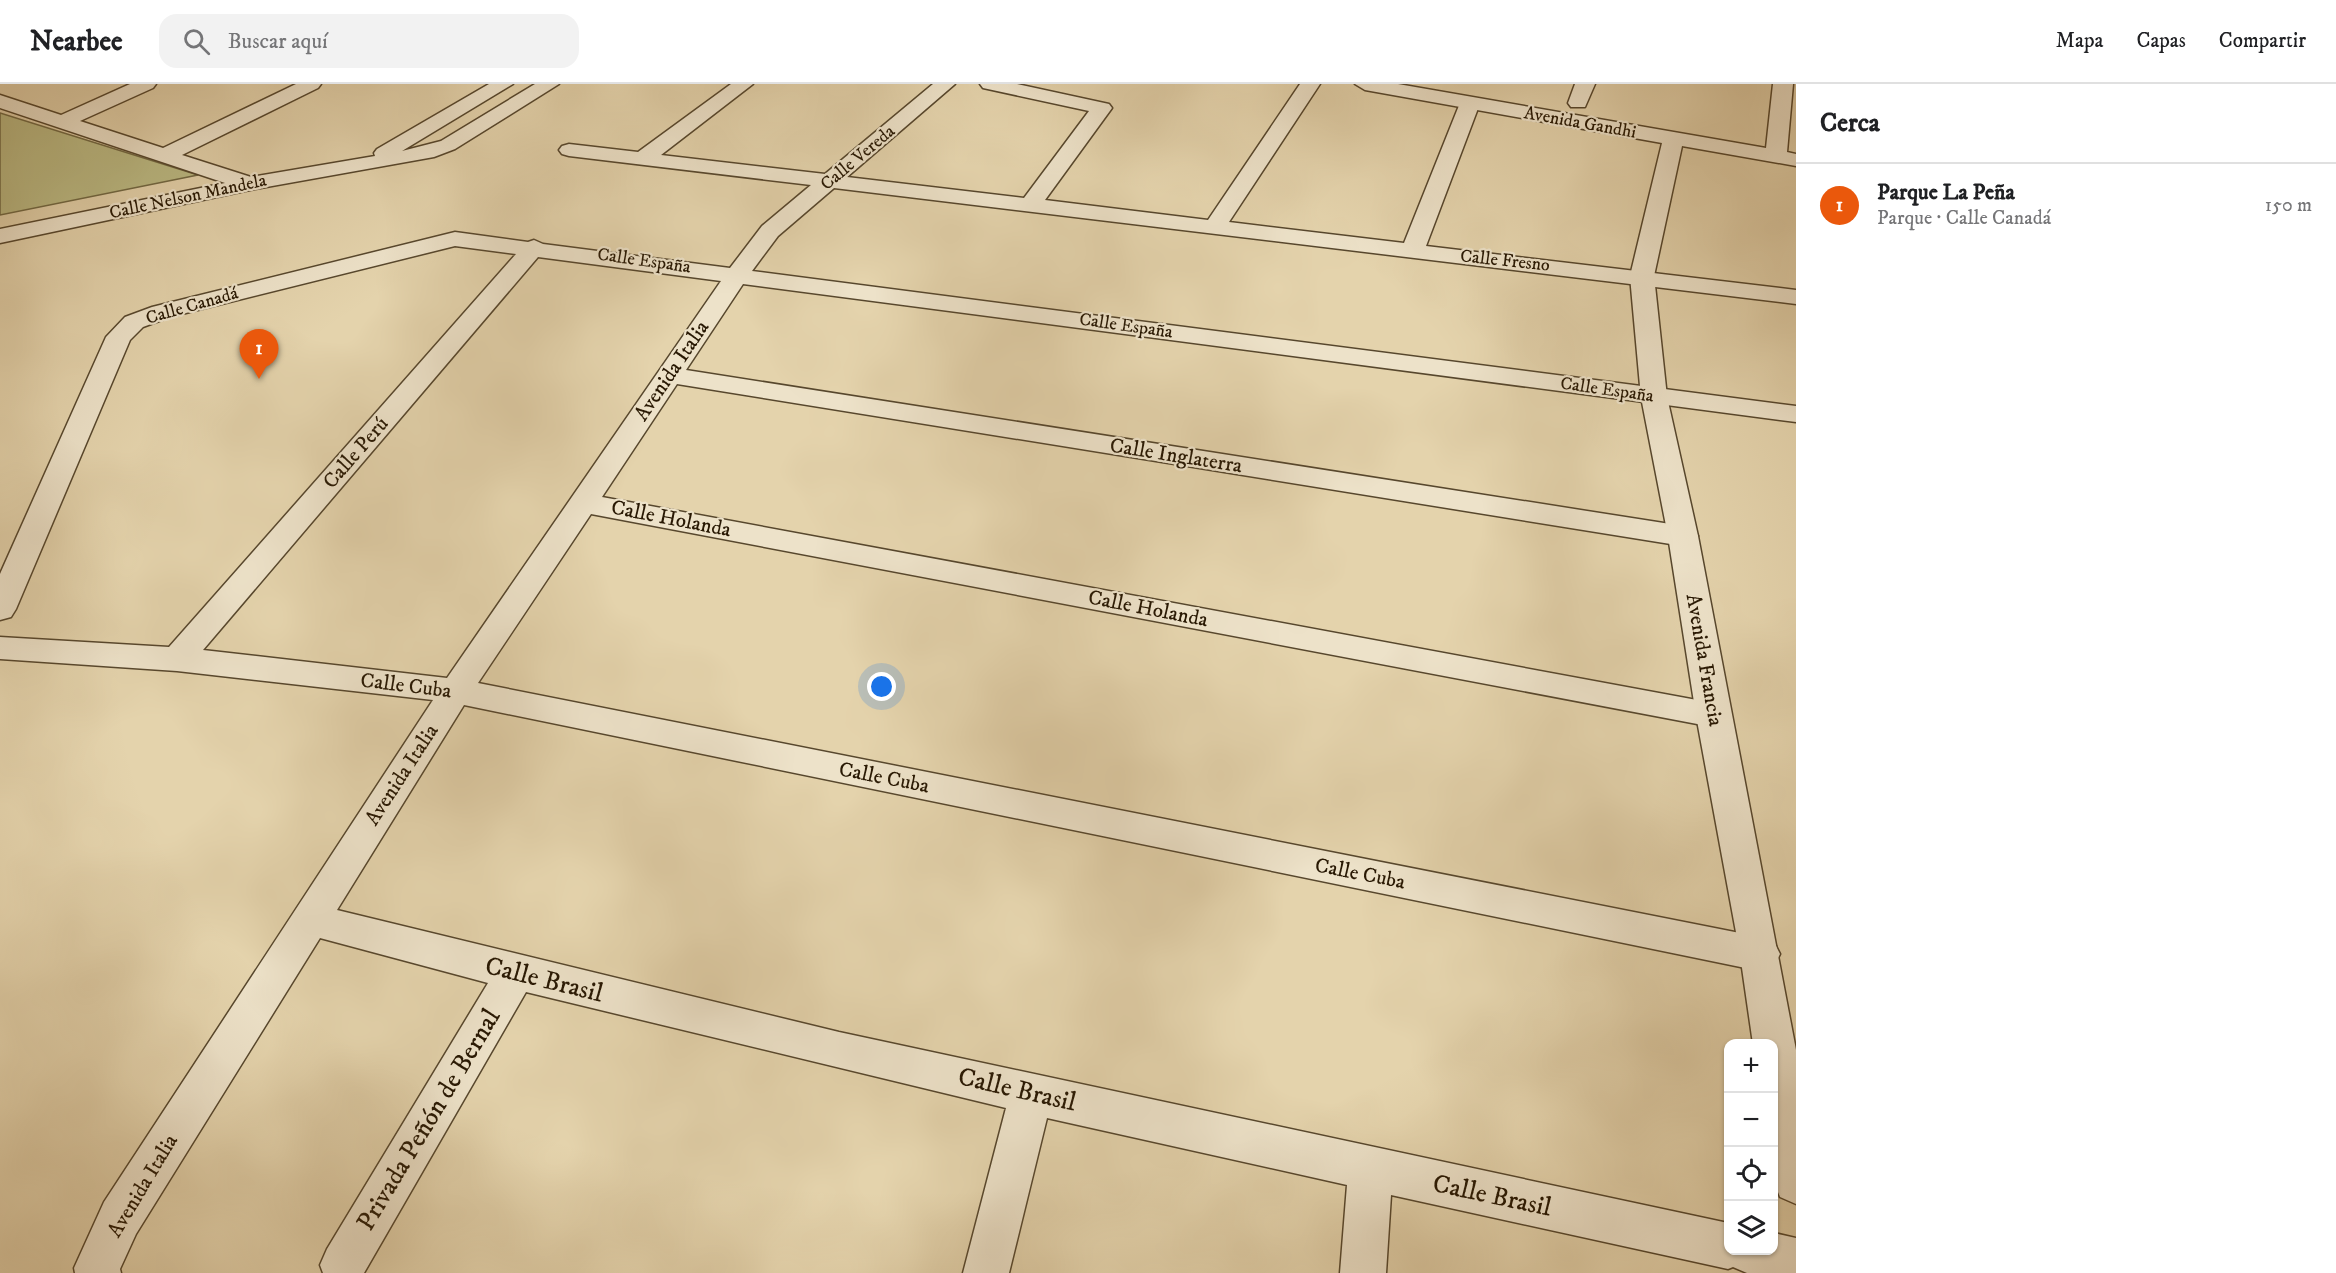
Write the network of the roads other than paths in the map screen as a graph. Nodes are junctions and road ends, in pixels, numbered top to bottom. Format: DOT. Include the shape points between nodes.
graph roads {
  1 [pos="146,84"];
  2 [pos="311,84"];
  3 [pos="503,84"];
  4 [pos="549,84"];
  5 [pos="743,84"];
  6 [pos="945,84"];
  7 [pos="990,84"];
  8 [pos="1310,84"];
  9 [pos="1365,84"];
  10 [pos="1585,84"];
  11 [pos="1783,84"];
  12 [pos="1470,94"];
  13 [pos="0,100"];
  14 [pos="1578,103"];
  15 [pos="64,121"];
  16 [pos="1673,140"];
  17 [pos="1786,149"];
  18 [pos="569,150"];
  19 [pos="167,154"];
  20 [pos="642,159"];
  21 [pos="376,160"];
  22 [pos="830,182"];
  23 [pos="250,184"];
  24 [pos="1029,207"];
  25 [pos="1214,228"];
  26 [pos="770,231"];
  27 [pos="0,236"];
  28 [pos="455,238"];
  29 [pos="534,247"];
  30 [pos="1412,251"];
  31 [pos="738,274"];
  32 [pos="1642,276"];
  33 [pos="1796,297"];
  34 [pos="669,375"];
  35 [pos="1654,397"];
  36 [pos="1796,414"];
  37 [pos="584,503"];
  38 [pos="1683,536"];
  39 [pos="0,609"];
  40 [pos="0,648"];
  41 [pos="177,659"];
  42 [pos="456,691"];
  43 [pos="1713,715"];
  44 [pos="309,919"];
  45 [pos="1760,954"];
  46 [pos="515,974"];
  47 [pos="1031,1094"];
  48 [pos="1370,1170"];
  49 [pos="1796,1182"];
  50 [pos="1724,1245"];
  51 [pos="1767,1255"];
  52 [pos="1796,1261"];
  53 [pos="343,1265"];
  54 [pos="98,1273"];
  55 [pos="986,1273"];
  56 [pos="1363,1273"];
  1 -- 15 [label="street"];
  2 -- 19 [label="street"];
  3 -- 21 [label="street, Calle Nelson Mandela" via="400,142"];
  4 -- 21 [label="street, Calle Nelson Mandela" via="448,145 427,153"];
  5 -- 20 [label="street"];
  6 -- 22 [label="street, Calle Vereda"];
  7 -- 24 [label="street" via="1102,108"];
  8 -- 25 [label="street"];
  9 -- 12 [label="street, Avenida Gandhi"];
  10 -- 14 [label="street"];
  11 -- 17 [label="street"];
  12 -- 14 [label="street, Avenida Gandhi"];
  12 -- 16 [label="street, Avenida Gandhi"];
  12 -- 30 [label="street"];
  13 -- 15 [label="street"];
  14 -- 17 [label="street, Avenida Gandhi"];
  15 -- 19 [label="street"];
  16 -- 17 [label="street, Avenida Gandhi"];
  16 -- 32 [label="street, Avenida Francia"];
  18 -- 20 [label="street, Calle Fresno"];
  19 -- 23 [label="street"];
  20 -- 22 [label="street, Calle Fresno"];
  21 -- 23 [label="street, Calle Nelson Mandela"];
  22 -- 24 [label="street, Calle Fresno"];
  22 -- 26 [label="street, Calle Vereda"];
  23 -- 27 [label="street, Calle Nelson Mandela"];
  24 -- 25 [label="street, Calle Fresno"];
  25 -- 30 [label="street, Calle Fresno"];
  26 -- 31 [label="street, Avenida Italia"];
  28 -- 29 [label="street, Calle España"];
  28 -- 39 [label="street, Calle Canadá" via="134,322 119,337"];
  29 -- 31 [label="street, Calle España"];
  29 -- 41 [label="street, Calle Perú"];
  30 -- 32 [label="street, Calle Fresno"];
  31 -- 34 [label="street, Avenida Italia"];
  31 -- 35 [label="street, Calle España"];
  32 -- 33 [label="street, Calle Fresno"];
  32 -- 35 [label="street, Avenida Francia"];
  34 -- 37 [label="street, Avenida Italia"];
  34 -- 38 [label="street, Calle Inglaterra"];
  35 -- 36 [label="street, Calle España"];
  35 -- 38 [label="street, Avenida Francia"];
  37 -- 42 [label="street, Avenida Italia"];
  37 -- 43 [label="street, Calle Holanda"];
  38 -- 43 [label="street, Avenida Francia"];
  40 -- 41 [label="street, Calle Cuba"];
  41 -- 42 [label="street, Calle Cuba"];
  42 -- 44 [label="street, Avenida Italia"];
  42 -- 45 [label="street, Calle Cuba"];
  43 -- 45 [label="street, Avenida Francia"];
  44 -- 46 [label="street, Calle Brasil"];
  44 -- 54 [label="street, Avenida Italia" via="120,1218"];
  45 -- 49 [label="street, Avenida Francia"];
  46 -- 47 [label="street, Calle Brasil"];
  46 -- 53 [label="street, Privada Peñón de Bernal"];
  47 -- 48 [label="street, Calle Brasil"];
  47 -- 55 [label="street"];
  48 -- 50 [label="street, Calle Brasil"];
  48 -- 56 [label="street"];
  51 -- 52 [label="street"];
}
